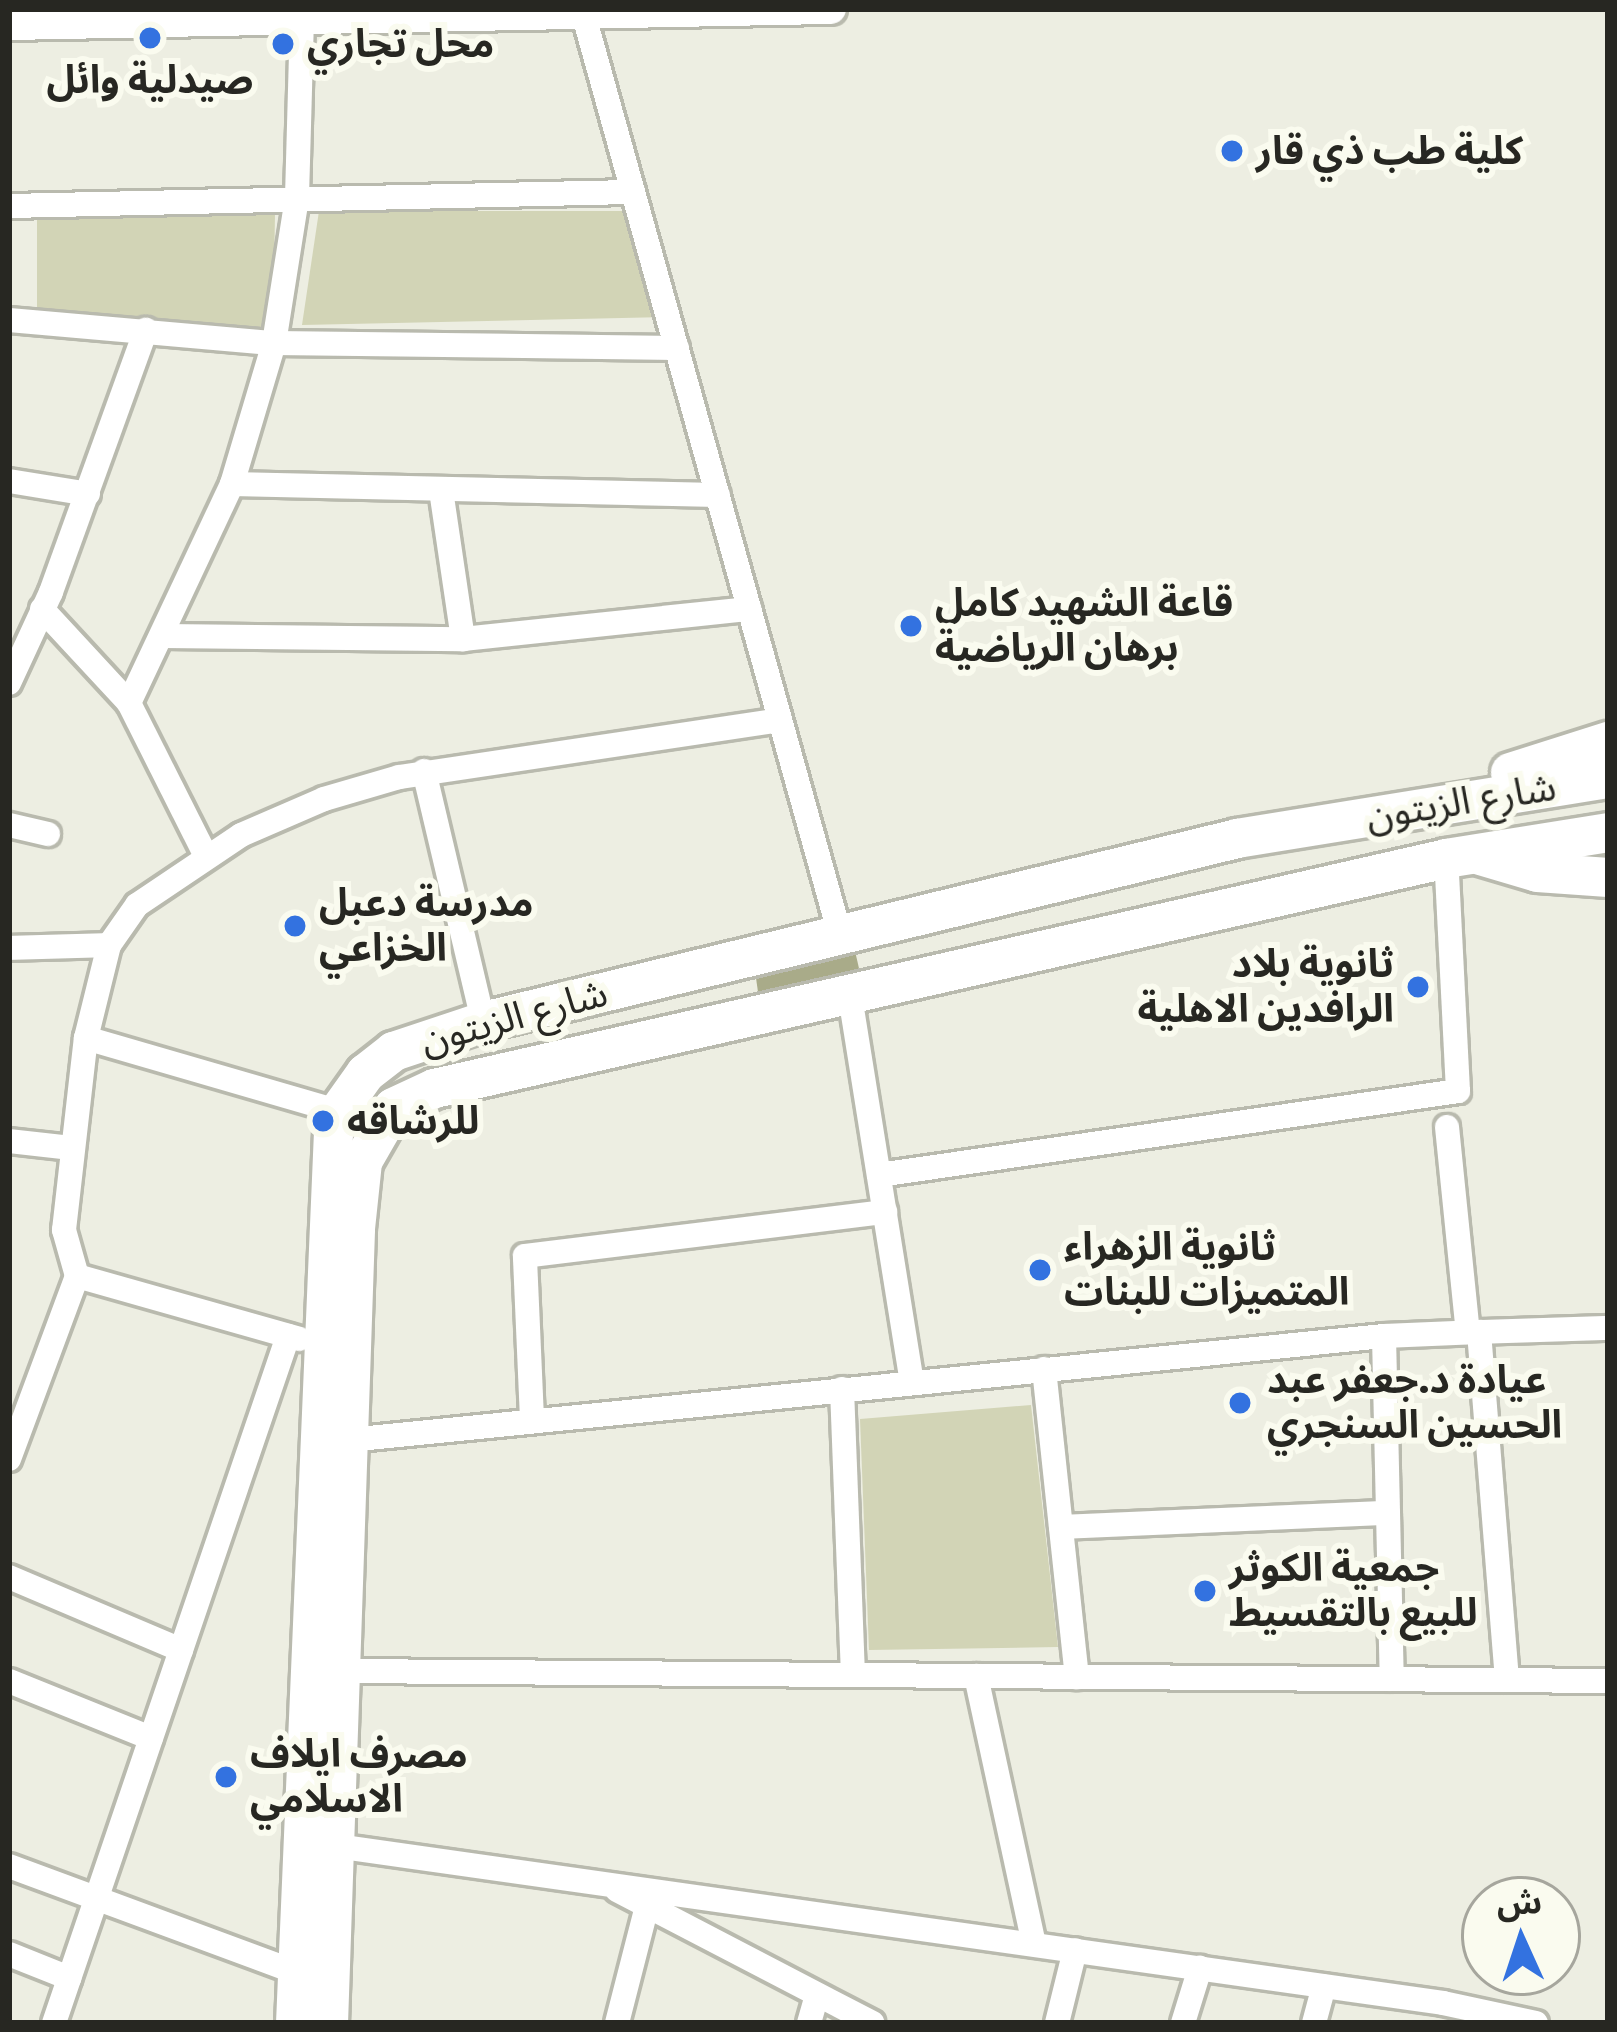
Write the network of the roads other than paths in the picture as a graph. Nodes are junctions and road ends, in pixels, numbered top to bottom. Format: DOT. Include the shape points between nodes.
graph roads {
  1 [pos="831,9"];
  2 [pos="234,15"];
  3 [pos="584,16"];
  4 [pos="302,21"];
  5 [pos="9,25"];
  6 [pos="633,192"];
  7 [pos="297,197"];
  8 [pos="9,206"];
  9 [pos="9,320"];
  10 [pos="146,330"];
  11 [pos="274,343"];
  12 [pos="677,348"];
  13 [pos="9,481"];
  14 [pos="232,484"];
  15 [pos="442,490"];
  16 [pos="88,494"];
  17 [pos="718,495"];
  18 [pos="42,609"];
  19 [pos="749,609"];
  20 [pos="164,636"];
  21 [pos="463,639"];
  22 [pos="9,683"];
  23 [pos="129,703"];
  24 [pos="780,720"];
  25 [pos="1608,741"];
  26 [pos="424,772"];
  27 [pos="1608,778"];
  28 [pos="9,825"];
  29 [pos="1608,832"];
  30 [pos="48,834"];
  31 [pos="1237,838"];
  32 [pos="206,856"];
  33 [pos="1461,856"];
  34 [pos="1608,877"];
  35 [pos="840,934"];
  36 [pos="109,945"];
  37 [pos="9,948"];
  38 [pos="748,957"];
  39 [pos="635,985"];
  40 [pos="850,997"];
  41 [pos="760,1015"];
  42 [pos="484,1021"];
  43 [pos="86,1038"];
  44 [pos="647,1039"];
  45 [pos="338,1111"];
  46 [pos="1447,1127"];
  47 [pos="9,1141"];
  48 [pos="71,1148"];
  49 [pos="879,1175"];
  50 [pos="885,1212"];
  51 [pos="77,1276"];
  52 [pos="1608,1328"];
  53 [pos="1473,1332"];
  54 [pos="1384,1336"];
  55 [pos="305,1341"];
  56 [pos="1044,1369"];
  57 [pos="912,1382"];
  58 [pos="842,1389"];
  59 [pos="532,1419"];
  60 [pos="349,1440"];
  61 [pos="9,1459"];
  62 [pos="1388,1513"];
  63 [pos="1061,1527"];
  64 [pos="9,1577"];
  65 [pos="181,1650"];
  66 [pos="342,1671"];
  67 [pos="854,1675"];
  68 [pos="976,1676"];
  69 [pos="1077,1677"];
  70 [pos="1392,1679"];
  71 [pos="1508,1680"];
  72 [pos="9,1681"];
  73 [pos="1608,1681"];
  74 [pos="151,1738"];
  75 [pos="336,1846"];
  76 [pos="9,1866"];
  77 [pos="599,1881"];
  78 [pos="96,1898"];
  79 [pos="647,1906"];
  80 [pos="1034,1944"];
  81 [pos="1075,1950"];
  82 [pos="9,1954"];
  83 [pos="1200,1968"];
  84 [pos="299,1973"];
  85 [pos="69,1978"];
  86 [pos="1324,1986"];
  87 [pos="818,1995"];
  88 [pos="1441,2013"];
  89 [pos="54,2023"];
  90 [pos="296,2023"];
  91 [pos="328,2023"];
  92 [pos="617,2023"];
  93 [pos="809,2023"];
  94 [pos="872,2023"];
  95 [pos="1057,2023"];
  96 [pos="1183,2023"];
  97 [pos="1314,2023"];
  98 [pos="1537,2023"];
  1 -- 3 [label="street"];
  2 -- 4 [label="street"];
  2 -- 5 [label="street"];
  3 -- 4 [label="street"];
  3 -- 6 [label="street"];
  4 -- 7 [label="street"];
  6 -- 7 [label="street"];
  6 -- 12 [label="street"];
  7 -- 8 [label="street"];
  7 -- 11 [label="street"];
  9 -- 10 [label="street"];
  10 -- 11 [label="street"];
  10 -- 16 [label="street"];
  11 -- 12 [label="street"];
  11 -- 14 [label="street"];
  12 -- 17 [label="street"];
  13 -- 16 [label="street"];
  14 -- 15 [label="street"];
  14 -- 20 [label="street"];
  15 -- 17 [label="street"];
  15 -- 21 [label="street"];
  16 -- 18 [label="street"];
  17 -- 19 [label="street"];
  18 -- 22 [label="street"];
  18 -- 23 [label="street"];
  19 -- 21 [label="street"];
  19 -- 24 [label="street"];
  20 -- 21 [label="street"];
  20 -- 23 [label="street"];
  23 -- 32 [label="street"];
  24 -- 26 [label="street"];
  24 -- 35 [label="street"];
  25 -- 31 [label="main road" via="1545,764"];
  26 -- 32 [label="street" via="324,800"];
  26 -- 42 [label="street"];
  27 -- 31 [label="main road, شارع الزيتون"];
  28 -- 30 [label="street"];
  29 -- 33 [label="main road, شارع الزيتون"];
  31 -- 35 [label="main road, شارع الزيتون"];
  32 -- 36 [label="street" via="137,905"];
  33 -- 34 [label="main road"];
  33 -- 40 [label="main road, شارع الزيتون"];
  33 -- 49 [label="street" via="1458,1091"];
  35 -- 38 [label="main road, شارع الزيتون"];
  36 -- 37 [label="street"];
  36 -- 43 [label="street"];
  38 -- 39 [label="main road, شارع الزيتون"];
  38 -- 41 [label="main road" via="725,977 724,989 736,1008"];
  39 -- 42 [label="main road, شارع الزيتون"];
  39 -- 44 [label="main road" via="662,991 668,1003 665,1025"];
  40 -- 41 [label="main road, شارع الزيتون"];
  40 -- 49 [label="street"];
  41 -- 44 [label="main road, شارع الزيتون"];
  42 -- 45 [label="main road, شارع الزيتون" via="393,1051"];
  43 -- 45 [label="street"];
  43 -- 48 [label="street"];
  44 -- 60 [label="main road, شارع الزيتون" via="434,1088 393,1107 362,1161"];
  45 -- 55 [label="main road"];
  46 -- 53 [label="street"];
  47 -- 48 [label="street"];
  48 -- 51 [label="street" via="64,1230"];
  49 -- 50 [label="street"];
  50 -- 57 [label="street"];
  50 -- 59 [label="street" via="525,1256"];
  51 -- 55 [label="street"];
  51 -- 61 [label="street"];
  52 -- 53 [label="street"];
  53 -- 54 [label="street"];
  53 -- 71 [label="street"];
  54 -- 56 [label="street"];
  54 -- 62 [label="street"];
  55 -- 65 [label="street"];
  55 -- 84 [label="main road"];
  56 -- 57 [label="street"];
  56 -- 63 [label="street"];
  57 -- 58 [label="street"];
  58 -- 59 [label="street"];
  58 -- 67 [label="street"];
  59 -- 60 [label="street"];
  60 -- 66 [label="main road, شارع الزيتون"];
  62 -- 63 [label="street"];
  62 -- 70 [label="street"];
  63 -- 69 [label="street"];
  64 -- 65 [label="street"];
  65 -- 74 [label="street"];
  66 -- 67 [label="street"];
  66 -- 75 [label="main road, شارع الزيتون"];
  67 -- 68 [label="street"];
  68 -- 69 [label="street"];
  68 -- 80 [label="street"];
  69 -- 70 [label="street"];
  70 -- 71 [label="street"];
  71 -- 73 [label="street"];
  72 -- 74 [label="street"];
  74 -- 78 [label="street"];
  75 -- 77 [label="street"];
  75 -- 91 [label="main road, شارع الزيتون"];
  76 -- 78 [label="street"];
  77 -- 79 [label="street"];
  77 -- 80 [label="street"];
  78 -- 84 [label="street"];
  78 -- 85 [label="street"];
  79 -- 87 [label="street"];
  79 -- 92 [label="street"];
  80 -- 81 [label="street"];
  81 -- 83 [label="street"];
  81 -- 95 [label="street"];
  82 -- 85 [label="street"];
  83 -- 86 [label="street"];
  83 -- 96 [label="street"];
  84 -- 90 [label="main road"];
  85 -- 89 [label="street"];
  86 -- 88 [label="street"];
  86 -- 97 [label="street"];
  87 -- 93 [label="street"];
  87 -- 94 [label="street"];
  88 -- 98 [label="street"];
}
